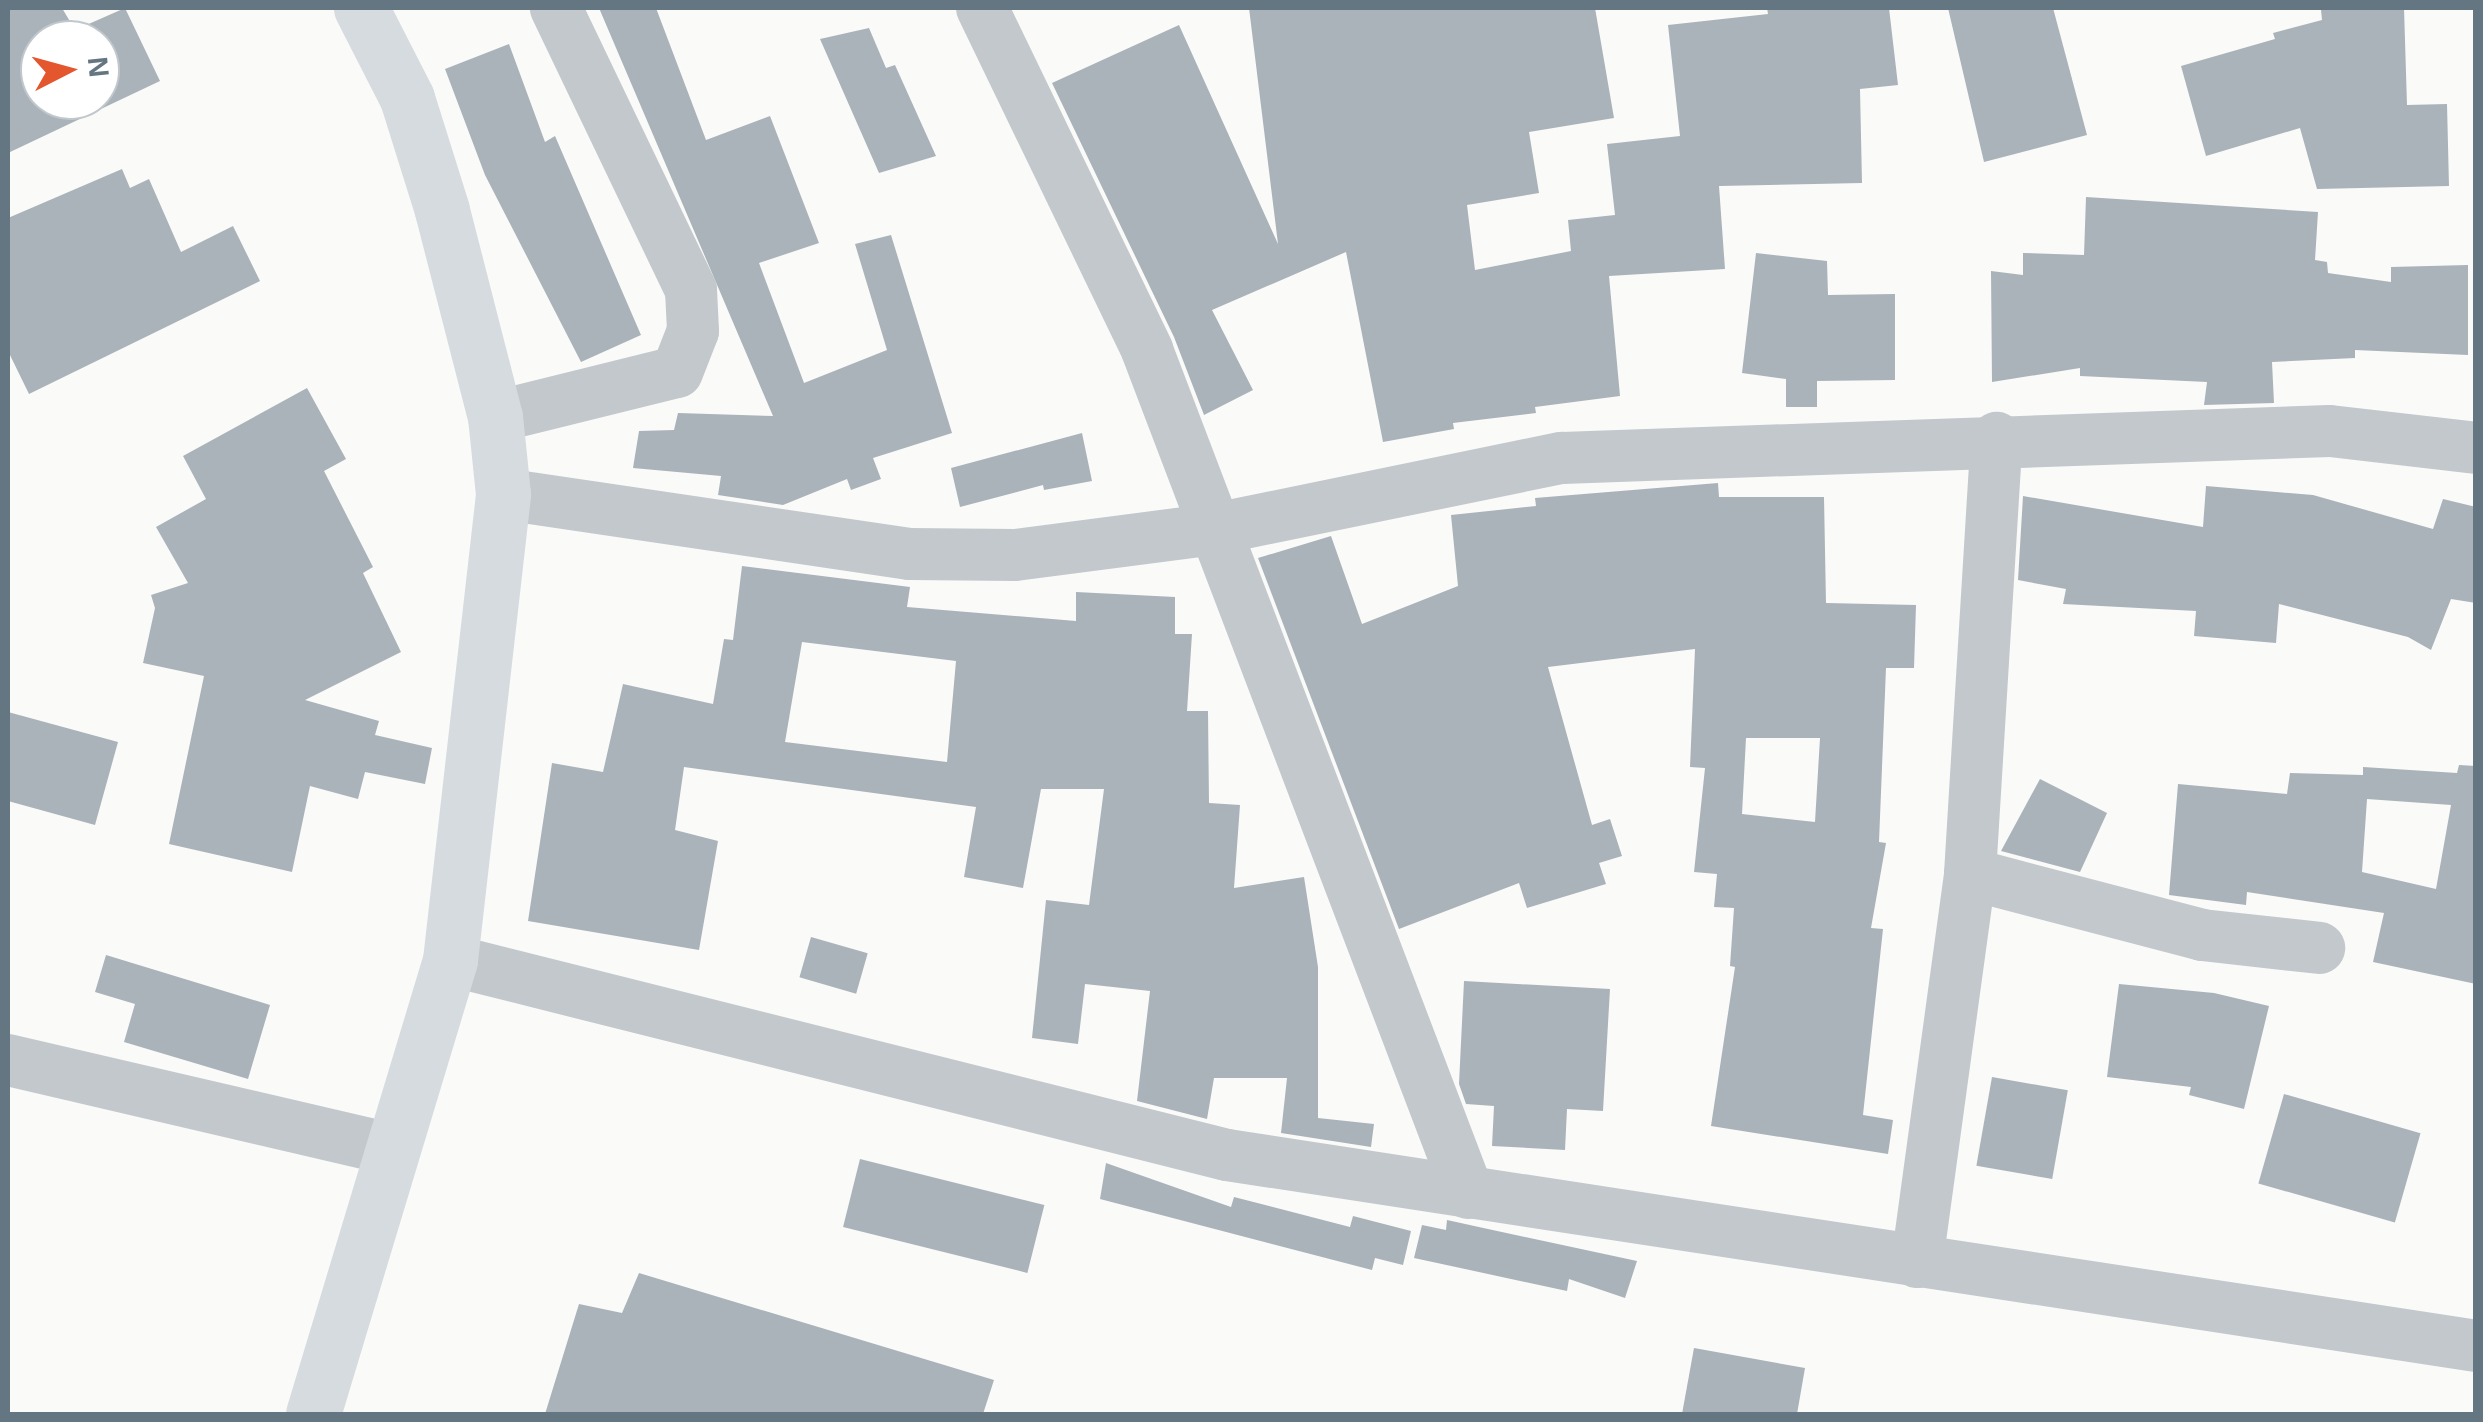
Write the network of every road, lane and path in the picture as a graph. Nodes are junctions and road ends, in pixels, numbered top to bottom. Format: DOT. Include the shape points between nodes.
graph roads {
  1 [pos="361,8"];
  2 [pos="556,8"];
  3 [pos="982,8"];
  4 [pos="495,418"];
  5 [pos="1997,438"];
  6 [pos="2476,448"];
  7 [pos="502,494"];
  8 [pos="1215,529"];
  9 [pos="1970,874"];
  10 [pos="2319,948"];
  11 [pos="450,960"];
  12 [pos="8,1060"];
  13 [pos="390,1149"];
  14 [pos="1468,1193"];
  15 [pos="1917,1262"];
  16 [pos="2476,1346"];
  17 [pos="313,1414"];
  1 -- 4 [label="main road" via="407,98"];
  2 -- 4 [label="street" via="691,290 692,331 676,372"];
  3 -- 8 [label="street" via="1147,350"];
  4 -- 7 [label="main road"];
  5 -- 6 [label="street" via="2330,430"];
  5 -- 8 [label="street" via="1562,458"];
  5 -- 9 [label="street"];
  7 -- 8 [label="street" via="910,554 1015,555"];
  7 -- 11 [label="main road"];
  8 -- 14 [label="street"];
  9 -- 10 [label="street" via="2202,935"];
  9 -- 15 [label="street"];
  11 -- 13 [label="main road"];
  11 -- 14 [label="street" via="1227,1155"];
  12 -- 13 [label="street"];
  13 -- 17 [label="main road"];
  14 -- 15 [label="street"];
  15 -- 16 [label="street"];
}
